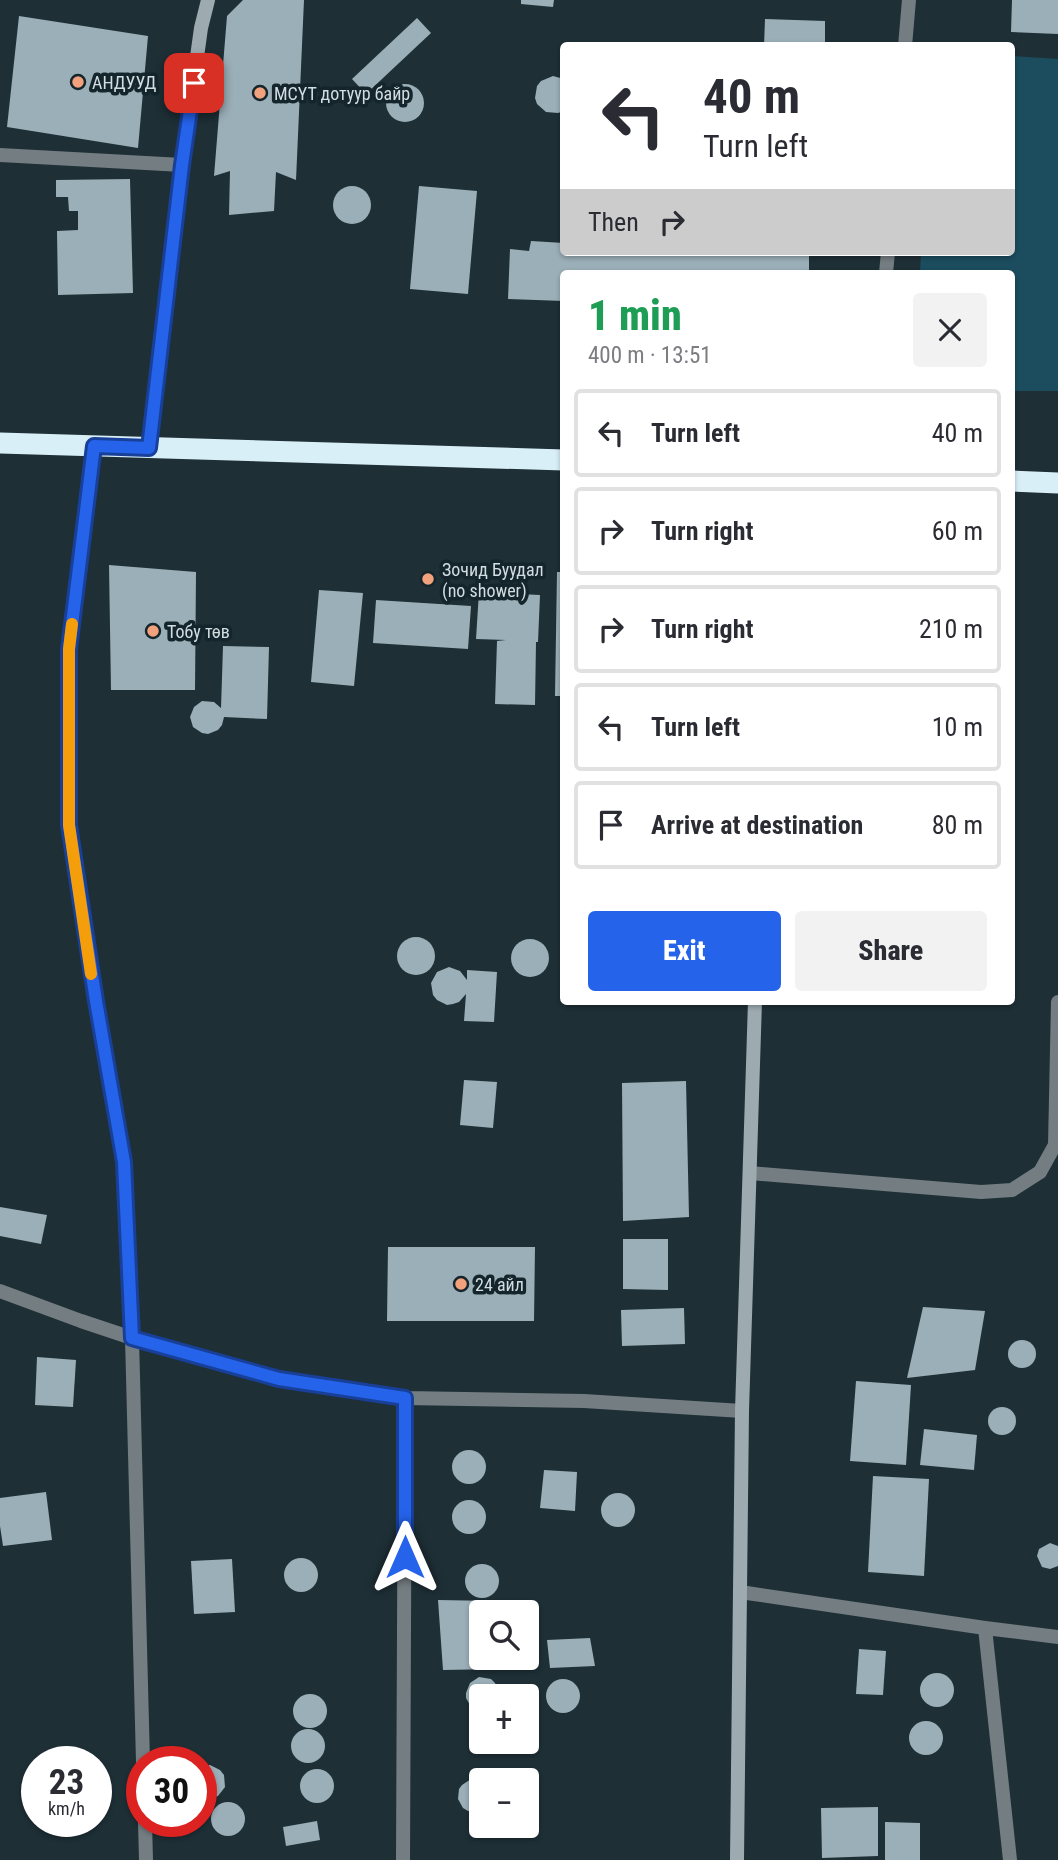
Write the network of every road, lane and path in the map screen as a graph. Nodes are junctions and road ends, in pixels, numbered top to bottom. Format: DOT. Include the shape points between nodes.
graph roads {
  1 [pos="208,0"];
  2 [pos="909,0"];
  3 [pos="905,42"];
  4 [pos="0,155"];
  5 [pos="182,165"];
  6 [pos="0,443"];
  7 [pos="94,446"];
  8 [pos="149,448"];
  9 [pos="560,460"];
  10 [pos="1015,481"];
  11 [pos="1058,483"];
  12 [pos="1058,1002"];
  13 [pos="755,1005"];
  14 [pos="750,1173"];
  15 [pos="0,1291"];
  16 [pos="132,1338"];
  17 [pos="405,1398"];
  18 [pos="742,1411"];
  19 [pos="740,1592"];
  20 [pos="985,1628"];
  21 [pos="1058,1637"];
  22 [pos="143,1746"];
  23 [pos="145,1837"];
  24 [pos="146,1860"];
  25 [pos="402,1860"];
  26 [pos="737,1860"];
  27 [pos="1010,1860"];
  1 -- 5 [label="street"];
  2 -- 3 [label="street"];
  4 -- 5 [label="street"];
  5 -- 8 [label="street"];
  6 -- 7 [label="highway"];
  7 -- 8 [label="highway"];
  7 -- 16 [label="street" via="69,649 69,825 124,1162"];
  8 -- 9 [label="highway"];
  10 -- 11 [label="highway"];
  12 -- 14 [label="street" via="1055,1145 1040,1172 1012,1190 981,1192"];
  13 -- 14 [label="street"];
  14 -- 18 [label="street"];
  15 -- 16 [label="street"];
  16 -- 17 [label="street" via="279,1379"];
  16 -- 22 [label="street"];
  17 -- 18 [label="street" via="584,1401"];
  17 -- 25 [label="street"];
  18 -- 19 [label="street"];
  19 -- 20 [label="street"];
  19 -- 26 [label="street"];
  20 -- 21 [label="street"];
  20 -- 27 [label="street"];
  23 -- 24 [label="street"];
}
